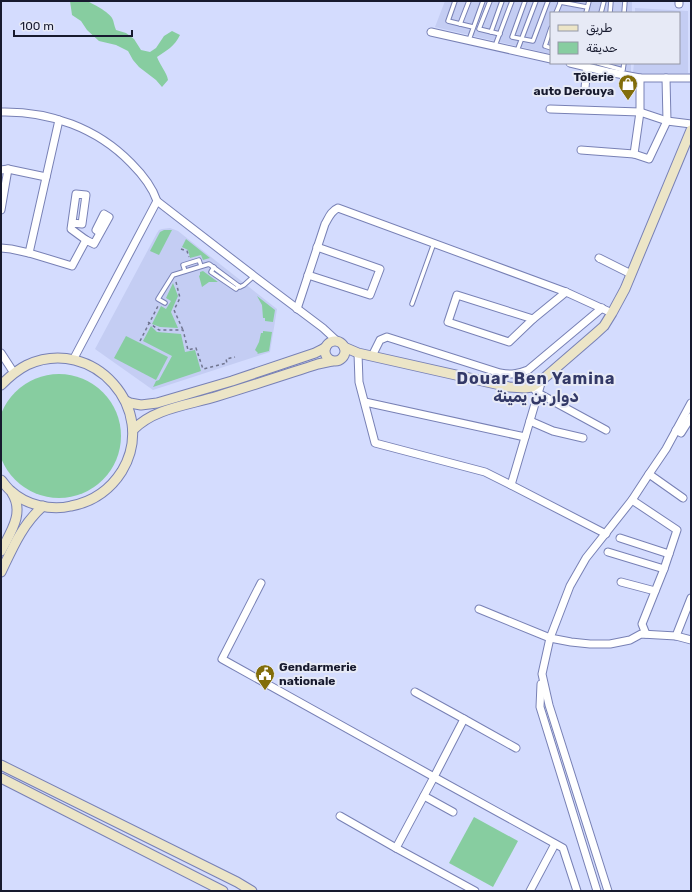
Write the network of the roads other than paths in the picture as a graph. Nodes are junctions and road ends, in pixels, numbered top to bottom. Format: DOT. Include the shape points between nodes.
graph roads {
  1 [pos="455,1"];
  2 [pos="469,1"];
  3 [pos="483,1"];
  4 [pos="490,1"];
  5 [pos="502,1"];
  6 [pos="512,1"];
  7 [pos="525,1"];
  8 [pos="536,1"];
  9 [pos="548,1"];
  10 [pos="589,1"];
  11 [pos="604,1"];
  12 [pos="611,1"];
  13 [pos="625,1"];
  14 [pos="560,2"];
  15 [pos="575,3"];
  16 [pos="587,7"];
  17 [pos="556,12"];
  18 [pos="586,12"];
  19 [pos="601,12"];
  20 [pos="610,12"];
  21 [pos="624,12"];
  22 [pos="460,24"];
  23 [pos="473,27"];
  24 [pos="550,31"];
  25 [pos="431,32"];
  26 [pos="491,32"];
  27 [pos="500,34"];
  28 [pos="522,39"];
  29 [pos="468,40"];
  30 [pos="495,46"];
  31 [pos="550,48"];
  32 [pos="517,51"];
  33 [pos="550,59"];
  34 [pos="574,64"];
  35 [pos="624,64"];
  36 [pos="587,67"];
  37 [pos="608,67"];
  38 [pos="640,78"];
  39 [pos="666,78"];
  40 [pos="691,78"];
  41 [pos="585,88"];
  42 [pos="550,109"];
  43 [pos="1,112"];
  44 [pos="640,112"];
  45 [pos="59,120"];
  46 [pos="667,120"];
  47 [pos="691,124"];
  48 [pos="691,130"];
  49 [pos="581,150"];
  50 [pos="634,154"];
  51 [pos="5,170"];
  52 [pos="46,178"];
  53 [pos="4,181"];
  54 [pos="157,201"];
  55 [pos="1,207"];
  56 [pos="72,223"];
  57 [pos="100,233"];
  58 [pos="86,240"];
  59 [pos="434,243"];
  60 [pos="317,247"];
  61 [pos="1,248"];
  62 [pos="29,253"];
  63 [pos="599,258"];
  64 [pos="201,266"];
  65 [pos="185,271"];
  66 [pos="631,274"];
  67 [pos="308,275"];
  68 [pos="254,276"];
  69 [pos="566,292"];
  70 [pos="165,303"];
  71 [pos="412,304"];
  72 [pos="297,308"];
  73 [pos="602,308"];
  74 [pos="612,313"];
  75 [pos="533,319"];
  76 [pos="340,344"];
  77 [pos="326,347"];
  78 [pos="1,353"];
  79 [pos="358,353"];
  80 [pos="372,356"];
  81 [pos="343,357"];
  82 [pos="73,360"];
  83 [pos="332,361"];
  84 [pos="14,373"];
  85 [pos="1,385"];
  86 [pos="535,390"];
  87 [pos="126,401"];
  88 [pos="365,402"];
  89 [pos="691,405"];
  90 [pos="691,416"];
  91 [pos="530,421"];
  92 [pos="133,430"];
  93 [pos="606,430"];
  94 [pos="676,430"];
  95 [pos="525,437"];
  96 [pos="583,438"];
  97 [pos="649,474"];
  98 [pos="1,480"];
  99 [pos="511,485"];
  100 [pos="11,492"];
  101 [pos="683,498"];
  102 [pos="632,500"];
  103 [pos="43,506"];
  104 [pos="606,534"];
  105 [pos="620,538"];
  106 [pos="1,551"];
  107 [pos="608,552"];
  108 [pos="669,554"];
  109 [pos="664,569"];
  110 [pos="1,572"];
  111 [pos="621,582"];
  112 [pos="261,583"];
  113 [pos="655,591"];
  114 [pos="691,598"];
  115 [pos="479,609"];
  116 [pos="646,634"];
  117 [pos="676,636"];
  118 [pos="550,638"];
  119 [pos="691,640"];
  120 [pos="542,674"];
  121 [pos="415,692"];
  122 [pos="464,719"];
  123 [pos="516,748"];
  124 [pos="1,765"];
  125 [pos="434,776"];
  126 [pos="1,778"];
  127 [pos="424,796"];
  128 [pos="453,812"];
  129 [pos="340,816"];
  130 [pos="555,844"];
  131 [pos="396,848"];
  132 [pos="217,890"];
  133 [pos="252,891"];
  134 [pos="474,891"];
  135 [pos="530,891"];
  136 [pos="577,891"];
  137 [pos="598,891"];
  138 [pos="608,891"];
  1 -- 22 [label="lane" via="448,21"];
  2 -- 22 [label="lane"];
  3 -- 23 [label="lane"];
  4 -- 26 [label="lane" via="479,29"];
  5 -- 26 [label="lane"];
  6 -- 27 [label="lane"];
  7 -- 28 [label="lane" via="512,37"];
  8 -- 28 [label="lane"];
  9 -- 28 [label="lane" via="533,41"];
  10 -- 16 [label="lane"];
  11 -- 19 [label="lane"];
  12 -- 20 [label="lane"];
  13 -- 21 [label="lane"];
  14 -- 15 [label="lane"];
  14 -- 17 [label="lane"];
  15 -- 16 [label="lane"];
  16 -- 18 [label="lane"];
  22 -- 23 [label="lane"];
  23 -- 29 [label="lane"];
  24 -- 31 [label="lane" via="545,46"];
  25 -- 29 [label="street"];
  26 -- 27 [label="lane"];
  27 -- 30 [label="lane"];
  28 -- 32 [label="lane"];
  29 -- 30 [label="street"];
  30 -- 32 [label="street"];
  32 -- 33 [label="street"];
  34 -- 36 [label="street"];
  35 -- 37 [label="lane" via="623,70"];
  36 -- 37 [label="street"];
  36 -- 41 [label="street"];
  37 -- 38 [label="street"];
  38 -- 39 [label="street"];
  38 -- 44 [label="street"];
  39 -- 40 [label="street"];
  39 -- 46 [label="street"];
  42 -- 44 [label="street"];
  43 -- 45 [label="street" via="28,113"];
  44 -- 46 [label="street"];
  44 -- 50 [label="street"];
  45 -- 52 [label="street"];
  45 -- 54 [label="street" via="91,133 130,161 154,191"];
  46 -- 47 [label="street"];
  46 -- 50 [label="street" via="649,159"];
  48 -- 66 [label="main road"];
  49 -- 50 [label="street"];
  51 -- 52 [label="street"];
  51 -- 53 [label="street"];
  52 -- 62 [label="street"];
  53 -- 55 [label="street"];
  54 -- 68 [label="street"];
  54 -- 82 [label="street"];
  56 -- 58 [label="street" via="71,229"];
  57 -- 58 [label="street" via="94,244"];
  58 -- 62 [label="street" via="72,266"];
  59 -- 60 [label="street" via="338,208 331,212"];
  59 -- 69 [label="street"];
  59 -- 71 [label="lane"];
  60 -- 67 [label="street"];
  60 -- 67 [label="street" via="380,269 370,295"];
  61 -- 62 [label="street"];
  63 -- 66 [label="street"];
  64 -- 65 [label="lane"];
  64 -- 65 [label="lane" via="199,260 183,264"];
  64 -- 68 [label="lane" via="209,264 240,287"];
  65 -- 70 [label="lane" via="173,275 158,299"];
  66 -- 74 [label="main road"];
  67 -- 72 [label="street"];
  68 -- 72 [label="street"];
  69 -- 73 [label="street"];
  69 -- 75 [label="street"];
  72 -- 76 [label="street"];
  73 -- 74 [label="street"];
  73 -- 80 [label="street" via="528,370 519,373 500,373 387,337 380,340"];
  74 -- 86 [label="main road" via="604,326 542,380"];
  75 -- 75 [label="street" via="457,295 448,322 509,342"];
  76 -- 77 [label="main road" via="330,342"];
  76 -- 79 [label="main road"];
  76 -- 81 [label="main road" via="345,350"];
  77 -- 83 [label="main road" via="325,355"];
  77 -- 87 [label="main road" via="232,381 157,403 141,405"];
  78 -- 84 [label="street"];
  79 -- 80 [label="main road"];
  79 -- 81 [label="main road"];
  79 -- 88 [label="street" via="359,382"];
  80 -- 86 [label="main road" via="509,387"];
  81 -- 83 [label="main road"];
  82 -- 84 [label="main road" via="42,360"];
  82 -- 87 [label="main road" via="95,368 107,377"];
  83 -- 92 [label="main road" via="161,412 145,419"];
  84 -- 85 [label="main road"];
  86 -- 91 [label="street"];
  86 -- 93 [label="street"];
  87 -- 92 [label="main road"];
  88 -- 95 [label="street"];
  88 -- 99 [label="street" via="375,442 485,472"];
  89 -- 94 [label="street"];
  90 -- 94 [label="street" via="681,433"];
  91 -- 95 [label="street"];
  91 -- 96 [label="street" via="553,431"];
  92 -- 103 [label="main road" via="125,466 102,494 79,505 55,508"];
  94 -- 97 [label="street"];
  95 -- 99 [label="street"];
  97 -- 101 [label="street"];
  97 -- 102 [label="street"];
  98 -- 100 [label="main road"];
  99 -- 104 [label="street"];
  100 -- 103 [label="main road"];
  100 -- 106 [label="main road" via="16,501 17,517"];
  102 -- 104 [label="street"];
  102 -- 108 [label="street" via="677,530"];
  103 -- 110 [label="main road" via="24,528"];
  104 -- 118 [label="street" via="586,558 570,586"];
  105 -- 108 [label="street"];
  107 -- 109 [label="street"];
  108 -- 109 [label="street"];
  109 -- 113 [label="street"];
  111 -- 113 [label="street"];
  112 -- 125 [label="street" via="222,659"];
  113 -- 116 [label="street" via="642,624"];
  114 -- 117 [label="street"];
  115 -- 118 [label="street"];
  116 -- 117 [label="street"];
  116 -- 118 [label="street" via="610,644"];
  117 -- 119 [label="street"];
  118 -- 120 [label="street"];
  120 -- 137 [label="street" via="540,707"];
  120 -- 138 [label="street" via="549,705"];
  121 -- 122 [label="street"];
  122 -- 123 [label="street"];
  122 -- 125 [label="street"];
  124 -- 133 [label="main road"];
  125 -- 127 [label="street"];
  125 -- 130 [label="street"];
  126 -- 132 [label="main road"];
  127 -- 128 [label="street"];
  127 -- 131 [label="street"];
  129 -- 131 [label="street"];
  130 -- 135 [label="street"];
  130 -- 136 [label="street" via="563,848"];
  131 -- 134 [label="street"];
}
